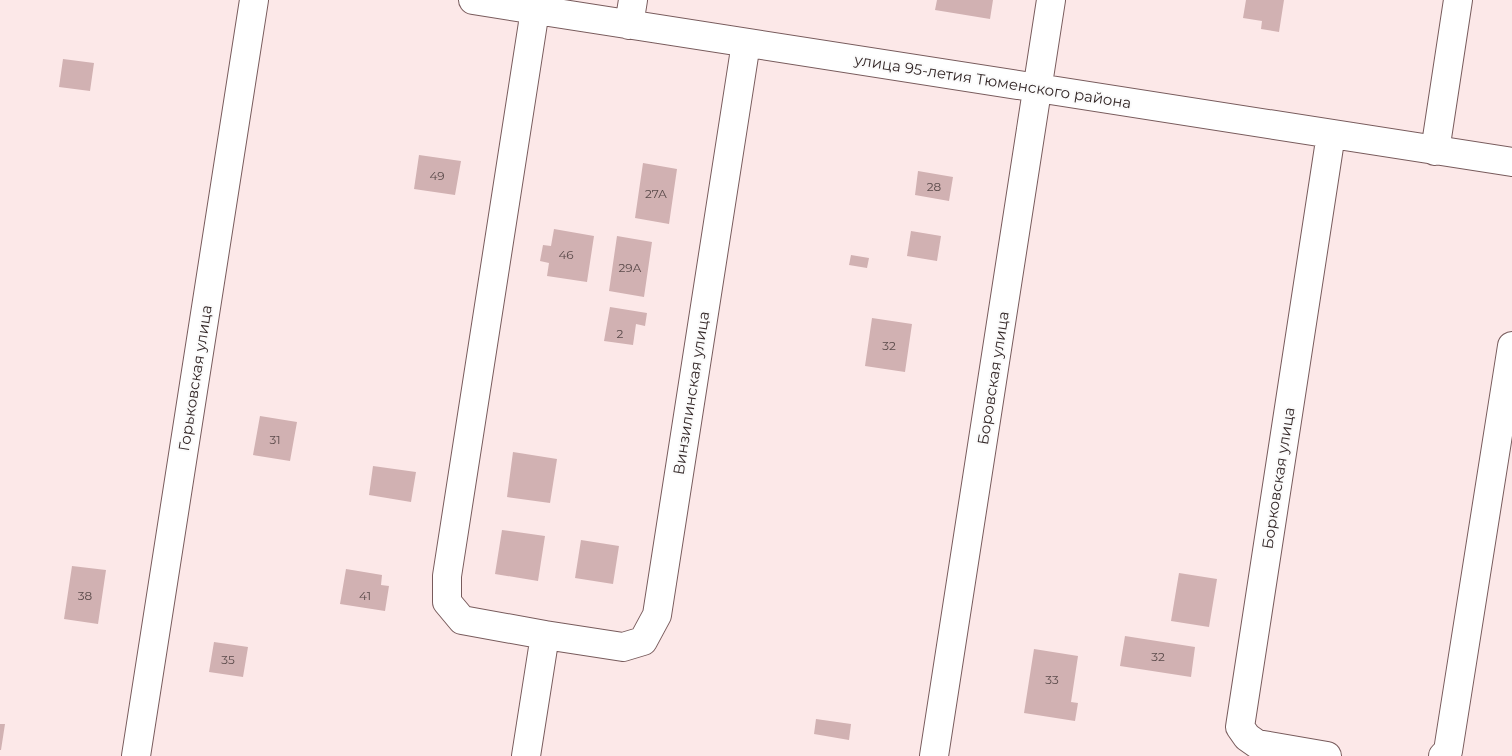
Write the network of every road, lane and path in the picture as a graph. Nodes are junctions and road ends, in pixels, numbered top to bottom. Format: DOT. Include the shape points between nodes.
graph roads {
  1 [pos="254,0"];
  2 [pos="473,0"];
  3 [pos="1052,0"];
  4 [pos="1458,0"];
  5 [pos="535,10"];
  6 [pos="631,12"];
  7 [pos="746,43"];
  8 [pos="1038,88"];
  9 [pos="1331,134"];
  10 [pos="1435,151"];
  11 [pos="1512,162"];
  12 [pos="1512,346"];
  13 [pos="545,635"];
  14 [pos="136,756"];
  15 [pos="526,756"];
  16 [pos="934,756"];
  17 [pos="1327,756"];
  18 [pos="1443,756"];
  1 -- 14 [label="street, Горьковская улица"];
  2 -- 5 [label="street, улица 95-летия Тюменского района"];
  3 -- 8 [label="street, Боровская улица"];
  4 -- 10 [label="street"];
  5 -- 6 [label="street, улица 95-летия Тюменского района"];
  5 -- 13 [label="street, Винзилинская улица" via="447,576 447,602 462,620"];
  6 -- 7 [label="street, улица 95-летия Тюменского района"];
  7 -- 8 [label="street, улица 95-летия Тюменского района"];
  7 -- 13 [label="street, Винзилинская улица" via="657,615 643,641 623,647"];
  8 -- 9 [label="street, улица 95-летия Тюменского района"];
  8 -- 16 [label="street, Боровская улица"];
  9 -- 10 [label="street, улица 95-летия Тюменского района"];
  9 -- 17 [label="street, Борковская улица" via="1240,727 1257,744"];
  10 -- 11 [label="street, улица 95-летия Тюменского района"];
  12 -- 18 [label="street" via="1448,752"];
  13 -- 15 [label="street"];
}
